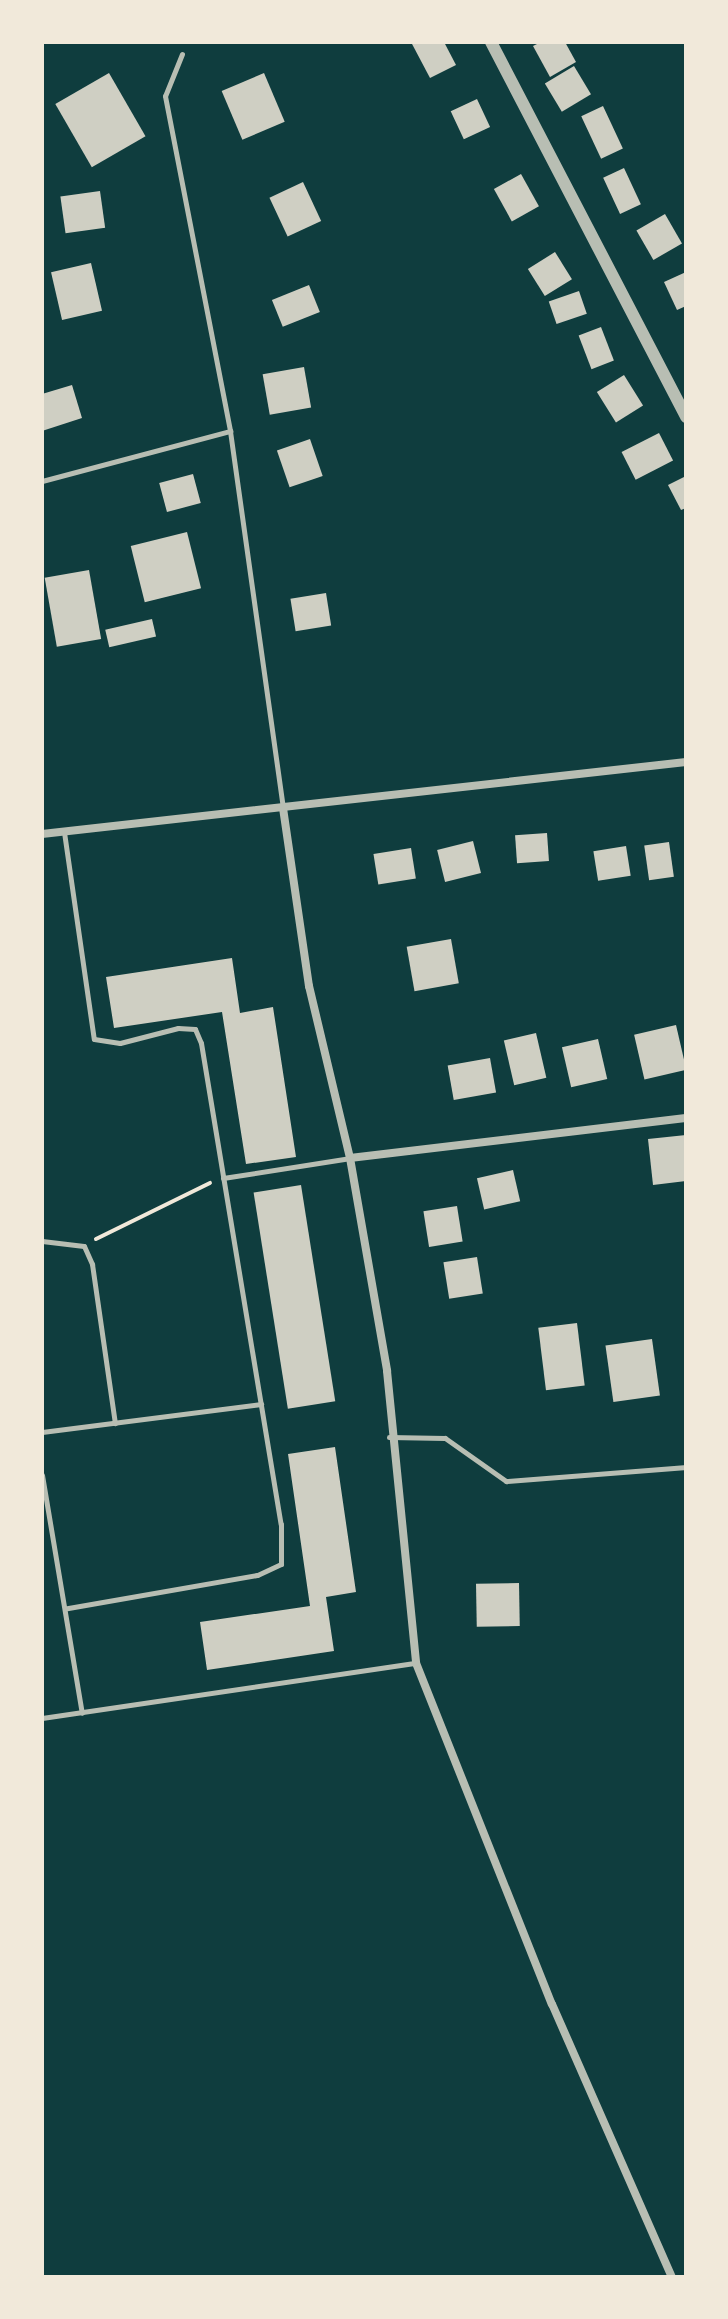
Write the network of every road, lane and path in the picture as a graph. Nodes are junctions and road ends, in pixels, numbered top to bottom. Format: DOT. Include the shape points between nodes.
graph roads {
  1 [pos="491,42"];
  2 [pos="182,54"];
  3 [pos="686,417"];
  4 [pos="230,431"];
  5 [pos="42,481"];
  6 [pos="686,762"];
  7 [pos="283,808"];
  8 [pos="64,832"];
  9 [pos="42,834"];
  10 [pos="686,1118"];
  11 [pos="350,1158"];
  12 [pos="223,1178"];
  13 [pos="42,1241"];
  14 [pos="84,1246"];
  15 [pos="261,1404"];
  16 [pos="115,1423"];
  17 [pos="42,1432"];
  18 [pos="389,1437"];
  19 [pos="686,1467"];
  20 [pos="42,1475"];
  21 [pos="67,1608"];
  22 [pos="416,1663"];
  23 [pos="82,1713"];
  24 [pos="42,1718"];
  25 [pos="672,2277"];
  1 -- 3 [label="street"];
  2 -- 4 [label="lane" via="165,96"];
  4 -- 5 [label="lane"];
  4 -- 7 [label="lane"];
  6 -- 7 [label="street"];
  7 -- 8 [label="street"];
  7 -- 11 [label="street" via="309,986"];
  8 -- 9 [label="street"];
  8 -- 12 [label="lane" via="94,1039 120,1043 195,1029"];
  10 -- 11 [label="street"];
  11 -- 12 [label="lane"];
  11 -- 18 [label="street" via="387,1371"];
  12 -- 14 [label="path"];
  12 -- 15 [label="lane"];
  13 -- 14 [label="lane"];
  14 -- 16 [label="lane"];
  15 -- 16 [label="lane"];
  15 -- 21 [label="lane" via="281,1564 257,1575"];
  16 -- 17 [label="lane"];
  18 -- 19 [label="lane" via="445,1438 506,1481"];
  18 -- 22 [label="street"];
  20 -- 21 [label="lane"];
  21 -- 23 [label="lane"];
  22 -- 23 [label="lane"];
  22 -- 25 [label="street" via="552,2004"];
  23 -- 24 [label="lane"];
}
